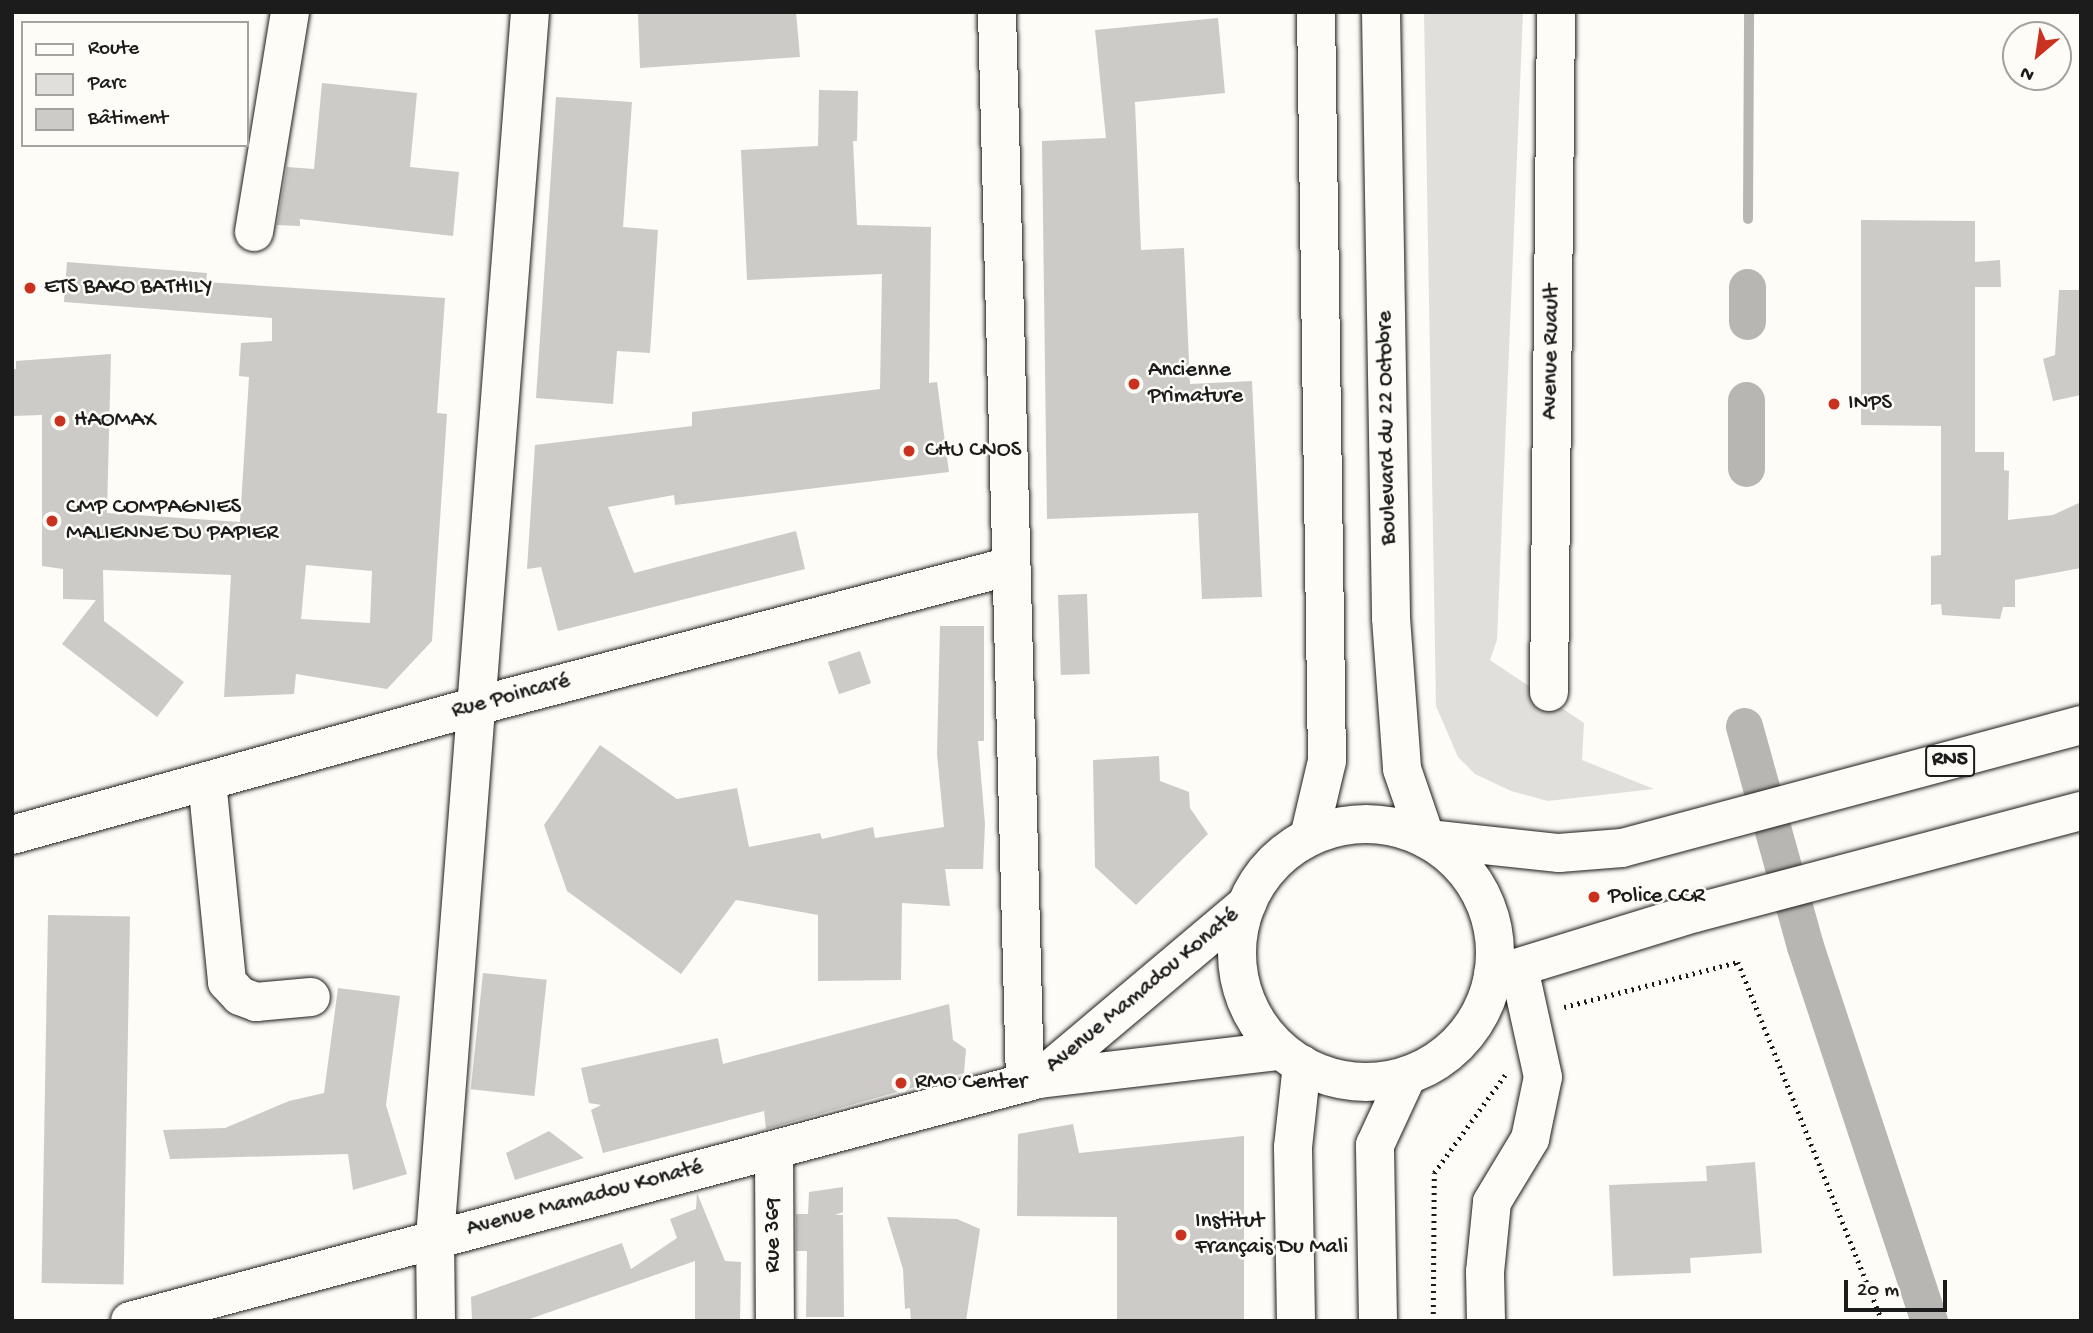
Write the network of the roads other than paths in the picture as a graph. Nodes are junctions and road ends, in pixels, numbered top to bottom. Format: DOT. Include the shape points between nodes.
graph roads {
  1 [pos="290,12"];
  2 [pos="530,12"];
  3 [pos="997,12"];
  4 [pos="1316,12"];
  5 [pos="1381,12"];
  6 [pos="1556,12"];
  7 [pos="254,232"];
  8 [pos="1012,566"];
  9 [pos="1549,692"];
  10 [pos="480,705"];
  11 [pos="2081,725"];
  12 [pos="207,781"];
  13 [pos="2081,811"];
  14 [pos="12,835"];
  15 [pos="1309,837"];
  16 [pos="1426,839"];
  17 [pos="1247,904"];
  18 [pos="1506,972"];
  19 [pos="311,997"];
  20 [pos="1291,1057"];
  21 [pos="1407,1076"];
  22 [pos="1032,1081"];
  23 [pos="774,1150"];
  24 [pos="435,1238"];
  25 [pos="130,1321"];
  26 [pos="436,1321"];
  27 [pos="775,1321"];
  28 [pos="1296,1321"];
  29 [pos="1378,1321"];
  30 [pos="1486,1321"];
  1 -- 7 [label="main road"];
  2 -- 10 [label="main road"];
  3 -- 8 [label="main road"];
  4 -- 15 [label="main road" via="1327,761"];
  5 -- 16 [label="main road, Boulevard du 22 Octobre" via="1391,618 1402,769"];
  6 -- 9 [label="main road, Avenue Ruault"];
  8 -- 10 [label="main road, Rue Poincaré"];
  8 -- 22 [label="main road"];
  10 -- 12 [label="main road, Rue Poincaré"];
  10 -- 24 [label="main road"];
  11 -- 16 [label="main road, RN5" via="1622,848 1559,853"];
  12 -- 14 [label="main road, Rue Poincaré"];
  12 -- 19 [label="main road" via="227,982 240,996 256,1002"];
  13 -- 18 [label="main road" via="1847,870"];
  15 -- 16 [label="main road" via="1337,827 1368,824"];
  15 -- 17 [label="main road" via="1276,862"];
  16 -- 18 [label="main road" via="1459,863 1482,896"];
  17 -- 20 [label="main road" via="1239,933 1239,973 1250,1018"];
  17 -- 22 [label="main road, Avenue Mamadou Konaté"];
  18 -- 21 [label="main road" via="1464,1037 1438,1060"];
  18 -- 30 [label="main road" via="1534,1034 1543,1077 1530,1139 1492,1202"];
  20 -- 21 [label="main road" via="1335,1077 1371,1081"];
  20 -- 22 [label="main road, Avenue Mamadou Konaté"];
  20 -- 28 [label="main road"];
  21 -- 29 [label="main road" via="1375,1145"];
  22 -- 23 [label="main road, Avenue Mamadou Konaté"];
  23 -- 24 [label="main road, Avenue Mamadou Konaté"];
  23 -- 27 [label="main road, Rue 369"];
  24 -- 25 [label="main road, Avenue Mamadou Konaté"];
  24 -- 26 [label="main road"];
}
